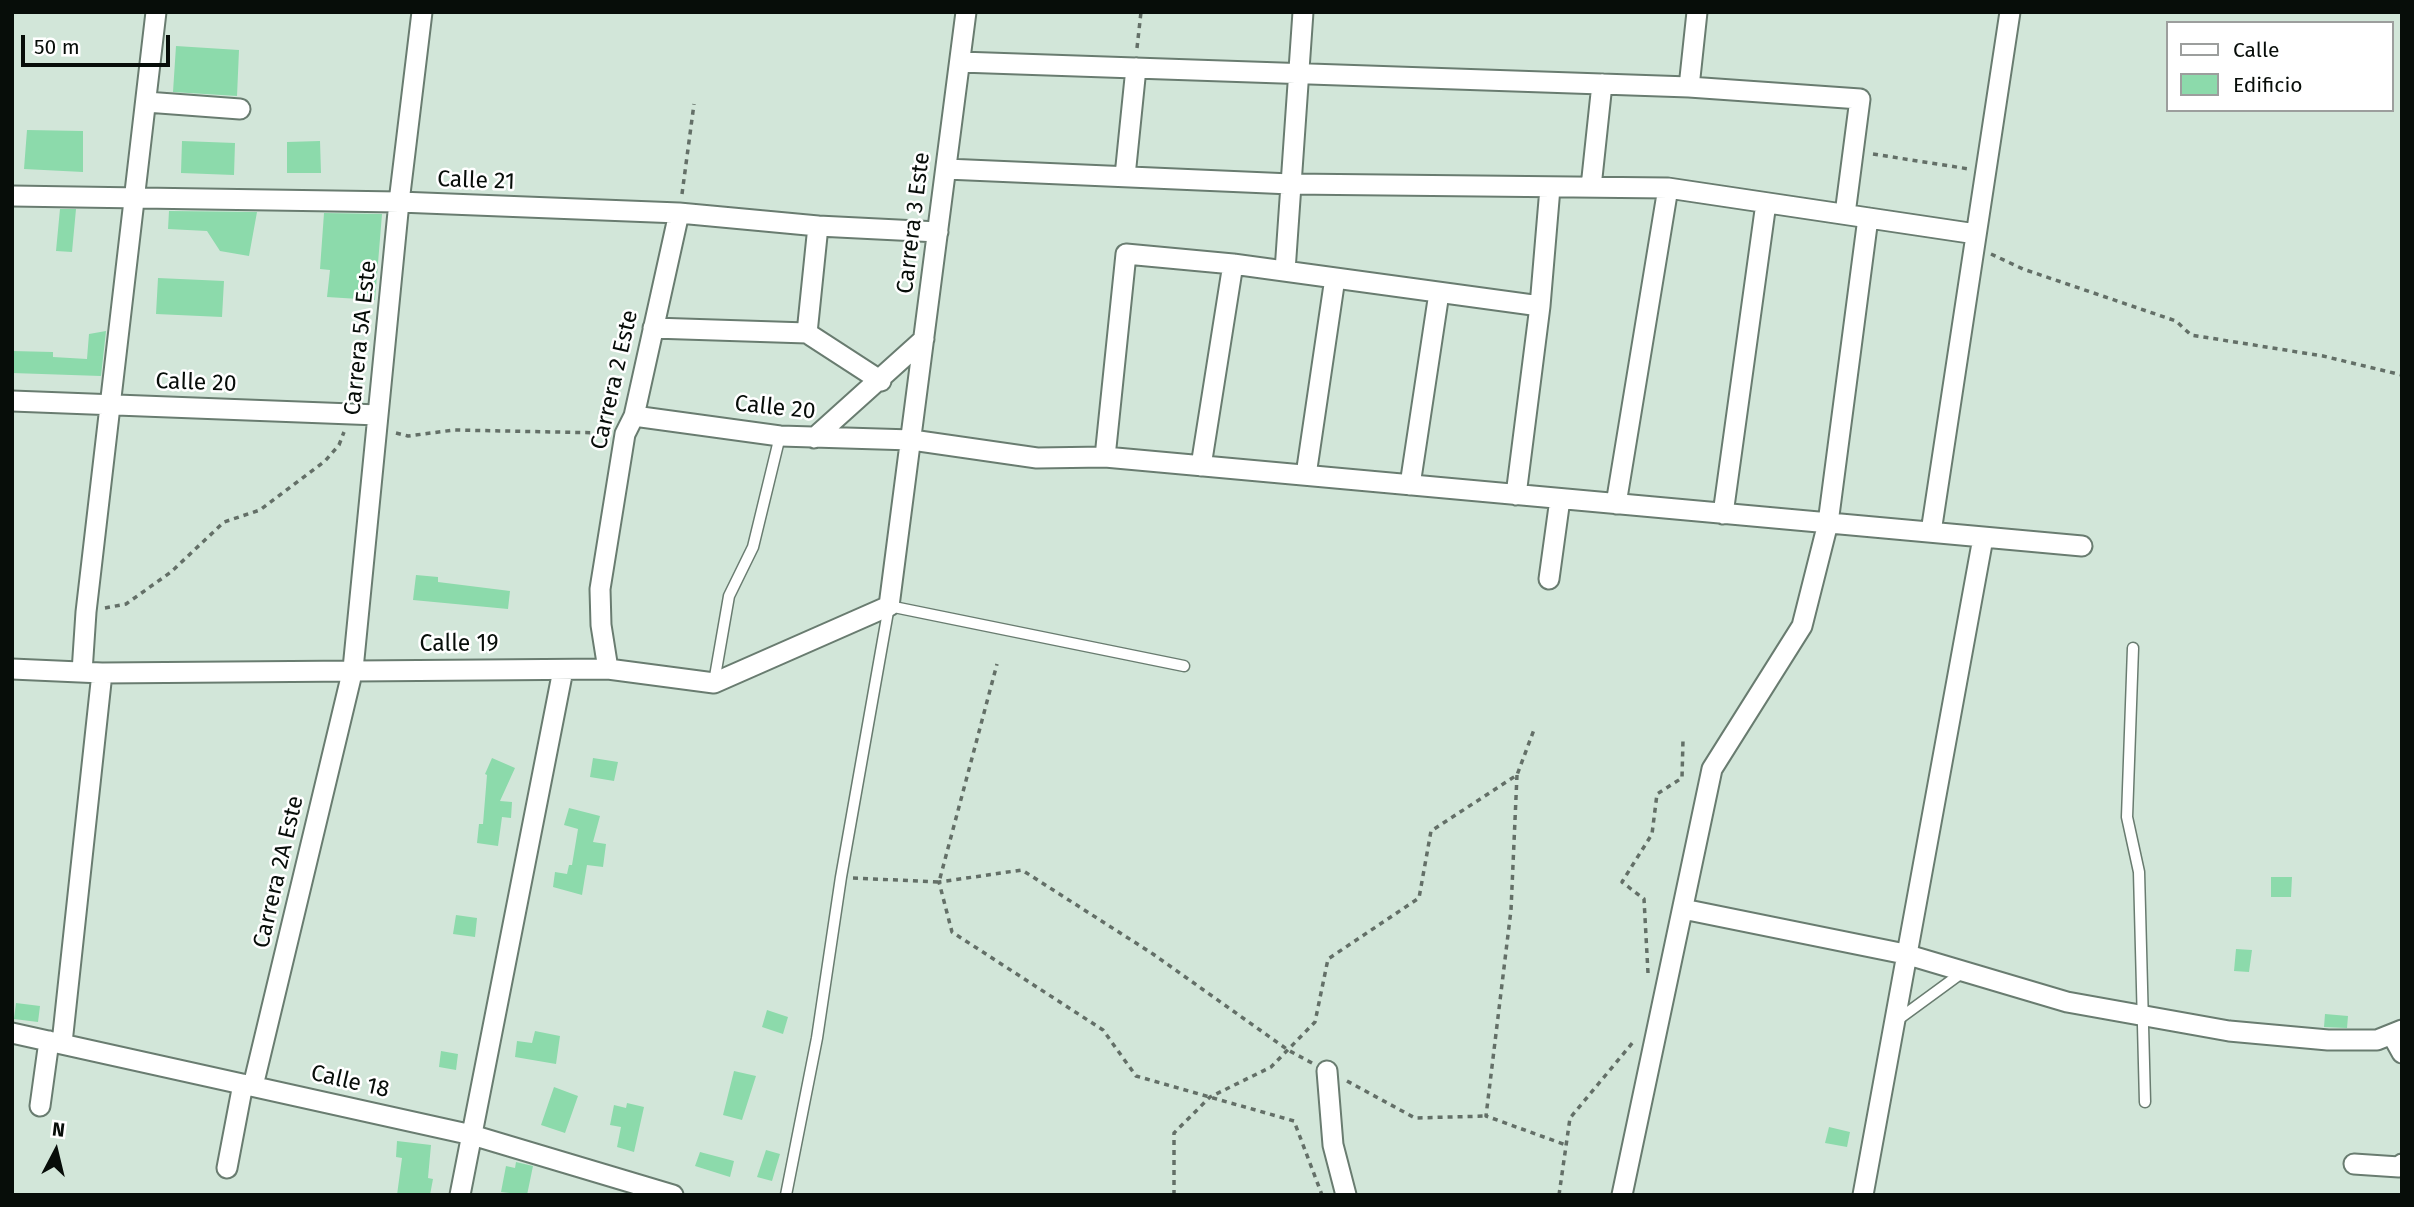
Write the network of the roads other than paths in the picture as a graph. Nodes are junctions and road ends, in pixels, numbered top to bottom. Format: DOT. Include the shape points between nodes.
graph roads {
  1 [pos="156,12"];
  2 [pos="422,12"];
  3 [pos="966,12"];
  4 [pos="1303,12"];
  5 [pos="1697,12"];
  6 [pos="2010,12"];
  7 [pos="960,62"];
  8 [pos="1136,68"];
  9 [pos="1299,73"];
  10 [pos="1602,84"];
  11 [pos="1689,87"];
  12 [pos="146,102"];
  13 [pos="240,109"];
  14 [pos="946,169"];
  15 [pos="1125,176"];
  16 [pos="1291,184"];
  17 [pos="1591,187"];
  18 [pos="1550,188"];
  19 [pos="1668,188"];
  20 [pos="12,196"];
  21 [pos="137,199"];
  22 [pos="399,202"];
  23 [pos="1766,203"];
  24 [pos="679,213"];
  25 [pos="1845,215"];
  26 [pos="1867,218"];
  27 [pos="818,226"];
  28 [pos="938,232"];
  29 [pos="1975,240"];
  30 [pos="1233,264"];
  31 [pos="1284,271"];
  32 [pos="1335,278"];
  33 [pos="1439,293"];
  34 [pos="1540,306"];
  35 [pos="653,328"];
  36 [pos="807,333"];
  37 [pos="924,339"];
  38 [pos="881,381"];
  39 [pos="12,401"];
  40 [pos="111,405"];
  41 [pos="634,416"];
  42 [pos="377,422"];
  43 [pos="780,436"];
  44 [pos="814,438"];
  45 [pos="912,440"];
  46 [pos="1105,457"];
  47 [pos="1201,466"];
  48 [pos="1306,475"];
  49 [pos="1410,485"];
  50 [pos="1516,495"];
  51 [pos="1560,499"];
  52 [pos="1616,504"];
  53 [pos="1723,514"];
  54 [pos="1828,523"];
  55 [pos="1931,533"];
  56 [pos="1983,538"];
  57 [pos="2082,546"];
  58 [pos="1549,579"];
  59 [pos="889,606"];
  60 [pos="2133,648"];
  61 [pos="1184,666"];
  62 [pos="12,669"];
  63 [pos="608,669"];
  64 [pos="352,670"];
  65 [pos="563,670"];
  66 [pos="92,673"];
  67 [pos="714,683"];
  68 [pos="1682,909"];
  69 [pos="1905,954"];
  70 [pos="1964,972"];
  71 [pos="2141,1015"];
  72 [pos="1893,1023"];
  73 [pos="2397,1032"];
  74 [pos="12,1033"];
  75 [pos="55,1042"];
  76 [pos="2402,1053"];
  77 [pos="1327,1071"];
  78 [pos="248,1085"];
  79 [pos="2145,1102"];
  80 [pos="40,1106"];
  81 [pos="472,1135"];
  82 [pos="2354,1164"];
  83 [pos="2402,1164"];
  84 [pos="227,1168"];
  85 [pos="1628,1190"];
  86 [pos="460,1195"];
  87 [pos="673,1195"];
  88 [pos="786,1195"];
  89 [pos="1346,1195"];
  90 [pos="1863,1195"];
  1 -- 12 [label="street"];
  2 -- 22 [label="street, Carrera 5A Este"];
  3 -- 7 [label="street, Carrera 3 Este"];
  4 -- 9 [label="street"];
  5 -- 11 [label="street"];
  6 -- 29 [label="street"];
  7 -- 8 [label="street"];
  7 -- 14 [label="street, Carrera 3 Este"];
  8 -- 9 [label="street"];
  8 -- 15 [label="street"];
  9 -- 10 [label="street"];
  9 -- 16 [label="street"];
  10 -- 11 [label="street"];
  10 -- 17 [label="street"];
  11 -- 25 [label="street" via="1860,99"];
  12 -- 13 [label="street"];
  12 -- 21 [label="street"];
  14 -- 15 [label="street"];
  14 -- 28 [label="street, Carrera 3 Este"];
  15 -- 16 [label="street"];
  16 -- 18 [label="street"];
  16 -- 31 [label="street"];
  17 -- 18 [label="street"];
  17 -- 19 [label="street"];
  18 -- 34 [label="street"];
  19 -- 23 [label="street"];
  19 -- 52 [label="street"];
  20 -- 21 [label="street, Calle 21"];
  21 -- 22 [label="street, Calle 21"];
  21 -- 40 [label="street"];
  22 -- 24 [label="street, Calle 21"];
  22 -- 42 [label="street, Carrera 5A Este"];
  23 -- 25 [label="street"];
  23 -- 53 [label="street"];
  24 -- 27 [label="street, Calle 21"];
  24 -- 35 [label="street, Carrera 2 Este"];
  25 -- 26 [label="street"];
  26 -- 29 [label="street"];
  26 -- 54 [label="street"];
  27 -- 28 [label="street, Calle 21"];
  27 -- 36 [label="street"];
  28 -- 37 [label="street, Carrera 3 Este"];
  29 -- 55 [label="street"];
  30 -- 31 [label="street"];
  30 -- 46 [label="street" via="1126,254"];
  30 -- 47 [label="street"];
  31 -- 32 [label="street"];
  32 -- 33 [label="street"];
  32 -- 48 [label="street"];
  33 -- 34 [label="street"];
  33 -- 49 [label="street"];
  34 -- 50 [label="street"];
  35 -- 36 [label="street"];
  35 -- 41 [label="street, Carrera 2 Este"];
  36 -- 38 [label="street"];
  37 -- 38 [label="street"];
  37 -- 45 [label="street, Carrera 3 Este"];
  38 -- 44 [label="street"];
  39 -- 40 [label="street, Calle 20"];
  40 -- 42 [label="street, Calle 20" via="351,414"];
  40 -- 66 [label="street" via="86,612"];
  41 -- 43 [label="street, Calle 20"];
  41 -- 63 [label="street, Carrera 2 Este" via="625,433 600,589"];
  42 -- 64 [label="street, Carrera 5A Este"];
  43 -- 44 [label="street, Calle 20"];
  43 -- 67 [label="lane" via="753,547 729,596"];
  44 -- 45 [label="street, Calle 20"];
  45 -- 46 [label="street, Calle 20" via="1037,458"];
  45 -- 59 [label="street, Carrera 3 Este"];
  46 -- 47 [label="street, Calle 20"];
  47 -- 48 [label="street, Calle 20"];
  48 -- 49 [label="street, Calle 20"];
  49 -- 50 [label="street, Calle 20"];
  50 -- 51 [label="street, Calle 20"];
  51 -- 52 [label="street, Calle 20"];
  51 -- 58 [label="street"];
  52 -- 53 [label="street, Calle 20"];
  53 -- 54 [label="street, Calle 20"];
  54 -- 55 [label="street, Calle 20"];
  54 -- 68 [label="street" via="1802,626 1712,769"];
  55 -- 56 [label="street, Calle 20"];
  56 -- 57 [label="street, Calle 20"];
  56 -- 69 [label="street"];
  59 -- 61 [label="lane"];
  59 -- 67 [label="street"];
  59 -- 88 [label="lane"];
  60 -- 71 [label="lane" via="2127,817 2139,872"];
  62 -- 66 [label="street, Calle 19"];
  63 -- 65 [label="street, Calle 19"];
  63 -- 67 [label="street, Calle 19"];
  64 -- 65 [label="street, Calle 19"];
  64 -- 66 [label="street, Calle 19"];
  64 -- 78 [label="street, Carrera 2A Este"];
  65 -- 81 [label="street"];
  66 -- 75 [label="street"];
  68 -- 69 [label="street"];
  68 -- 85 [label="street"];
  69 -- 70 [label="street"];
  69 -- 72 [label="street"];
  70 -- 71 [label="street" via="2067,1002"];
  70 -- 72 [label="lane"];
  71 -- 73 [label="street" via="2229,1031 2328,1040 2377,1040"];
  71 -- 79 [label="lane"];
  72 -- 90 [label="street"];
  73 -- 76 [label="street"];
  74 -- 75 [label="street, Calle 18"];
  75 -- 78 [label="street, Calle 18"];
  75 -- 80 [label="street"];
  77 -- 89 [label="street" via="1333,1145"];
  78 -- 81 [label="street, Calle 18"];
  78 -- 84 [label="street, Carrera 2A Este"];
  81 -- 86 [label="street"];
  81 -- 87 [label="street, Calle 18"];
  82 -- 83 [label="street"];
}
